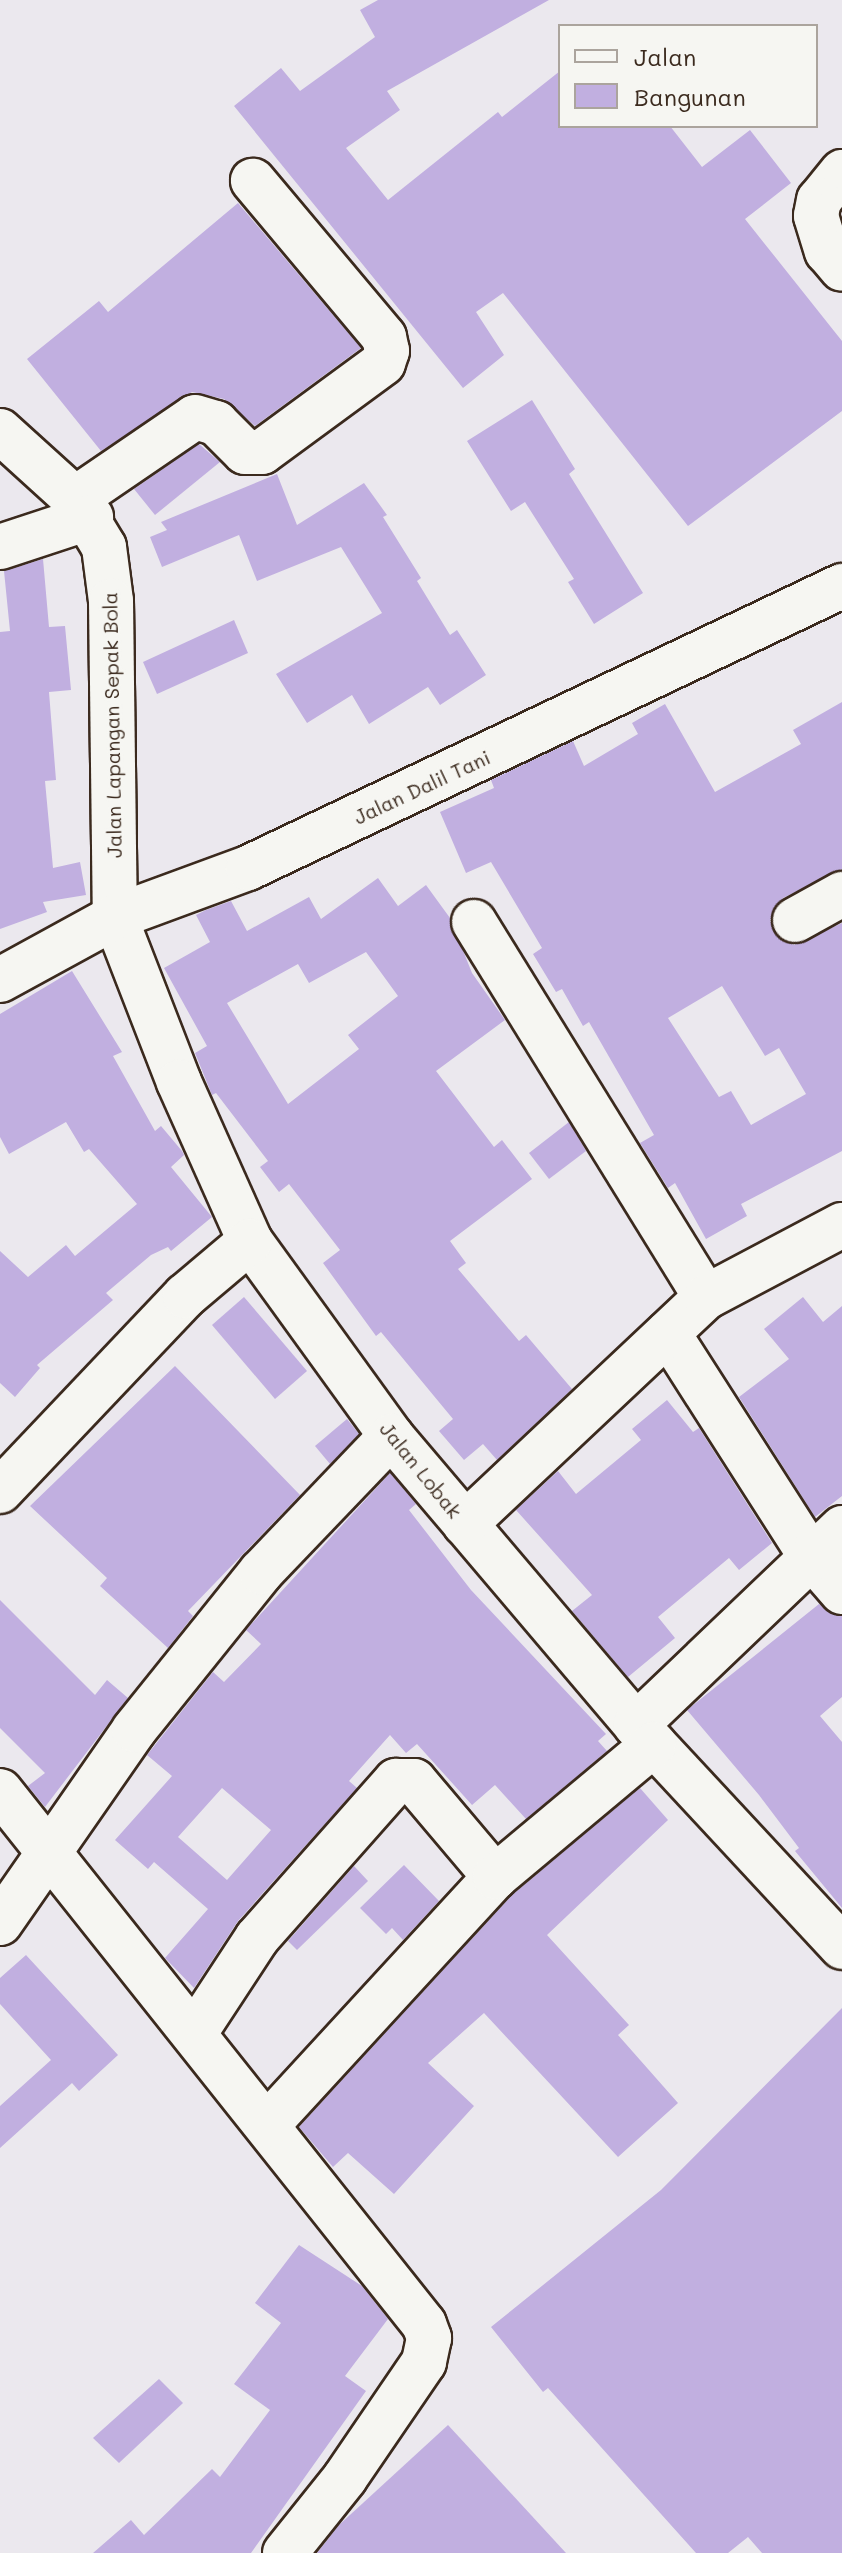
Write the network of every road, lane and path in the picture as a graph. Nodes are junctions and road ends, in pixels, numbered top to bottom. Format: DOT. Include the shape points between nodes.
graph roads {
  1 [pos="842,172"];
  2 [pos="253,181"];
  3 [pos="842,269"];
  4 [pos="0,431"];
  5 [pos="83,508"];
  6 [pos="0,547"];
  7 [pos="842,586"];
  8 [pos="842,894"];
  9 [pos="115,917"];
  10 [pos="795,920"];
  11 [pos="474,922"];
  12 [pos="0,980"];
  13 [pos="842,1225"];
  14 [pos="250,1241"];
  15 [pos="706,1297"];
  16 [pos="668,1333"];
  17 [pos="391,1436"];
  18 [pos="0,1491"];
  19 [pos="465,1524"];
  20 [pos="826,1542"];
  21 [pos="842,1592"];
  22 [pos="645,1734"];
  23 [pos="0,1791"];
  24 [pos="49,1853"];
  25 [pos="495,1877"];
  26 [pos="0,1923"];
  27 [pos="842,1947"];
  28 [pos="194,2034"];
  29 [pos="267,2125"];
  30 [pos="285,2553"];
  1 -- 3 [label="street" via="819,200 816,216 827,251"];
  2 -- 5 [label="street" via="384,337 383,363 262,452 245,452 216,423 195,417"];
  4 -- 5 [label="street, Jalan Lapangan Sepak Bola"];
  5 -- 6 [label="street"];
  5 -- 9 [label="street, Jalan Lapangan Sepak Bola" via="104,547 111,601"];
  7 -- 9 [label="street, Jalan Dalil Tani" via="261,862"];
  8 -- 10 [label="street"];
  9 -- 12 [label="street, Jalan Dalil Tani"];
  9 -- 14 [label="street, Jalan Lobak" via="179,1082"];
  11 -- 15 [label="street"];
  13 -- 15 [label="street"];
  14 -- 17 [label="street, Jalan Lobak"];
  14 -- 18 [label="street" via="185,1296"];
  15 -- 16 [label="street"];
  16 -- 19 [label="street"];
  16 -- 20 [label="street"];
  17 -- 19 [label="street, Jalan Lobak"];
  17 -- 24 [label="street" via="261,1572 134,1730"];
  19 -- 22 [label="street, Jalan Lobak"];
  20 -- 21 [label="street"];
  20 -- 22 [label="street"];
  22 -- 25 [label="street"];
  22 -- 27 [label="street, Jalan Lobak"];
  23 -- 24 [label="street"];
  24 -- 26 [label="street"];
  24 -- 28 [label="street"];
  25 -- 28 [label="street" via="414,1781 396,1781 257,1938"];
  25 -- 29 [label="street"];
  28 -- 29 [label="street"];
  29 -- 30 [label="street" via="396,2287 429,2338 424,2362 345,2478"];
}
